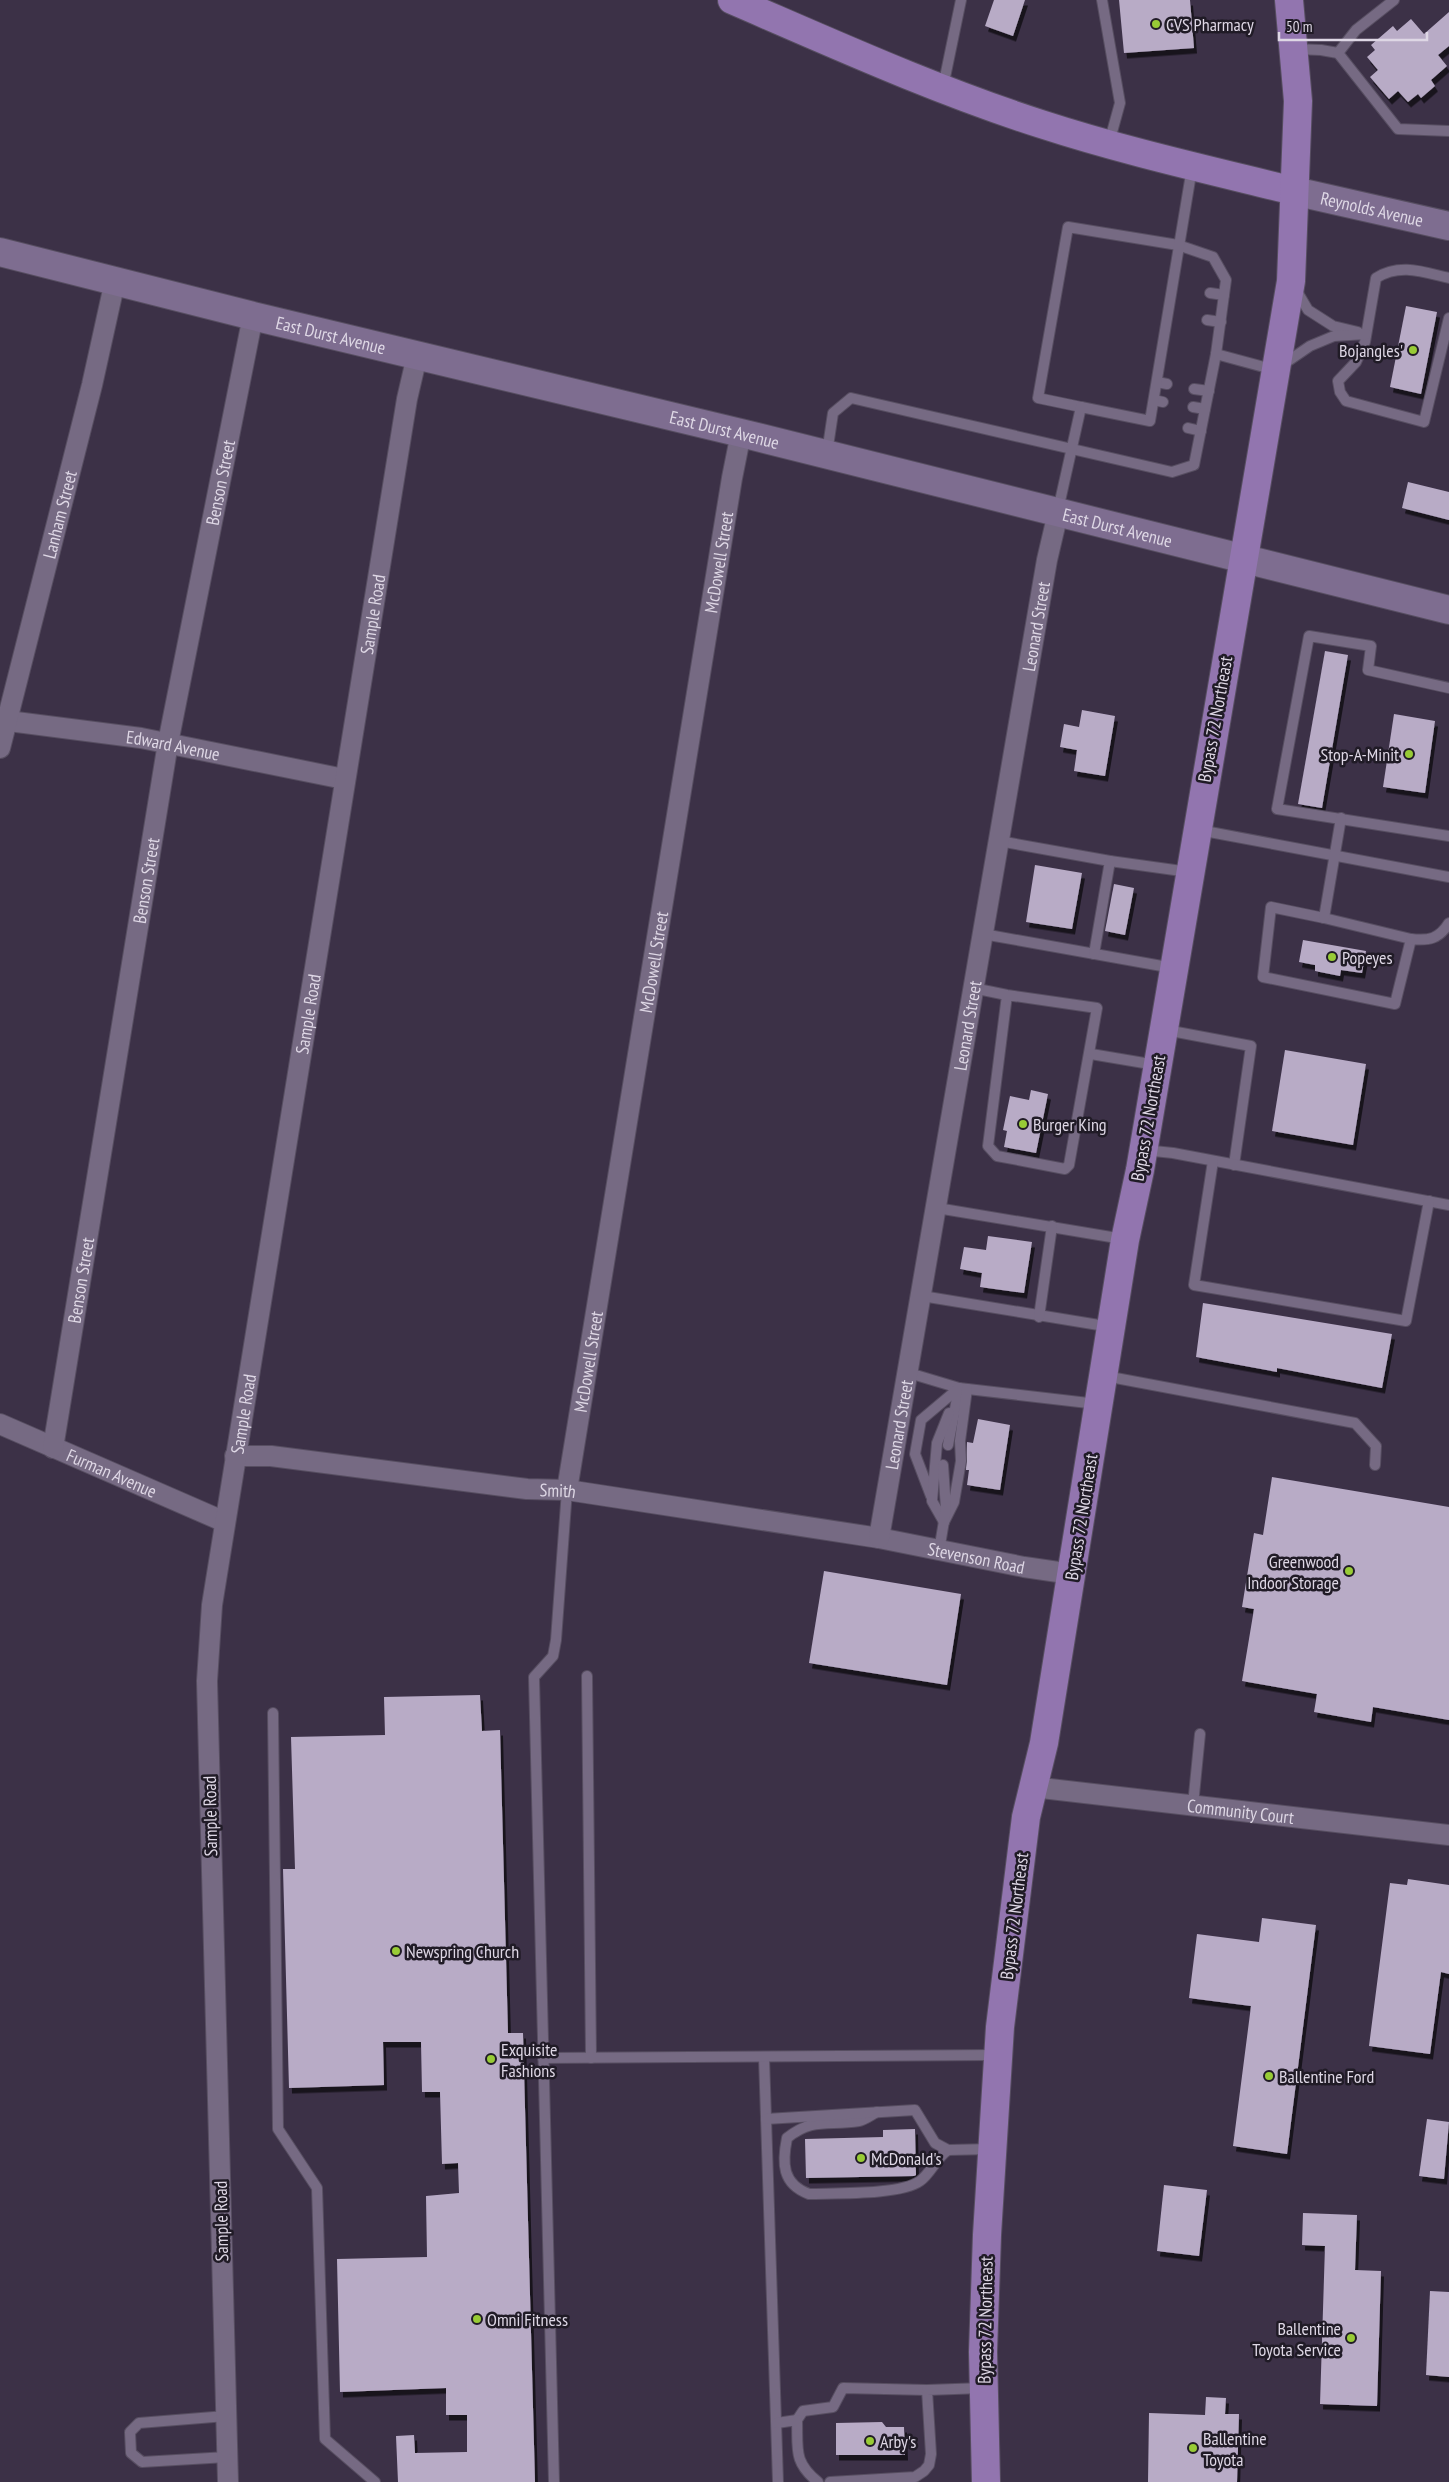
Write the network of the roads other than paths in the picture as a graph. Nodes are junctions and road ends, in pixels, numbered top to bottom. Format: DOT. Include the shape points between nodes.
graph roads {
  1 [pos="732,0"];
  2 [pos="961,0"];
  3 [pos="1102,0"];
  4 [pos="1289,0"];
  5 [pos="1394,0"];
  6 [pos="1293,50"];
  7 [pos="1338,53"];
  8 [pos="943,89"];
  9 [pos="1449,131"];
  10 [pos="1108,145"];
  11 [pos="1192,165"];
  12 [pos="1294,191"];
  13 [pos="1449,226"];
  14 [pos="1178,245"];
  15 [pos="0,252"];
  16 [pos="1449,278"];
  17 [pos="115,281"];
  18 [pos="1291,281"];
  19 [pos="1172,288"];
  20 [pos="1183,289"];
  21 [pos="1210,293"];
  22 [pos="1224,295"];
  23 [pos="1168,313"];
  24 [pos="1179,315"];
  25 [pos="253,316"];
  26 [pos="1449,318"];
  27 [pos="1207,320"];
  28 [pos="1220,322"];
  29 [pos="1366,334"];
  30 [pos="1216,354"];
  31 [pos="417,356"];
  32 [pos="1275,370"];
  33 [pos="1194,389"];
  34 [pos="1209,391"];
  35 [pos="1081,407"];
  36 [pos="1193,407"];
  37 [pos="1205,410"];
  38 [pos="1150,421"];
  39 [pos="1161,423"];
  40 [pos="1188,428"];
  41 [pos="1201,431"];
  42 [pos="742,434"];
  43 [pos="1072,450"];
  44 [pos="827,456"];
  45 [pos="1058,513"];
  46 [pos="1243,559"];
  47 [pos="1449,610"];
  48 [pos="1449,688"];
  49 [pos="3,720"];
  50 [pos="168,743"];
  51 [pos="0,748"];
  52 [pos="344,779"];
  53 [pos="1341,818"];
  54 [pos="1196,829"];
  55 [pos="1449,836"];
  56 [pos="999,841"];
  57 [pos="1333,856"];
  58 [pos="1110,860"];
  59 [pos="1189,872"];
  60 [pos="1449,877"];
  61 [pos="1324,918"];
  62 [pos="1449,923"];
  63 [pos="983,934"];
  64 [pos="1411,939"];
  65 [pos="1094,954"];
  66 [pos="1174,968"];
  67 [pos="973,988"];
  68 [pos="1007,995"];
  69 [pos="1163,1029"];
  70 [pos="1090,1054"];
  71 [pos="1157,1066"];
  72 [pos="1143,1150"];
  73 [pos="1213,1161"];
  74 [pos="1234,1165"];
  75 [pos="1429,1201"];
  76 [pos="1449,1205"];
  77 [pos="937,1208"];
  78 [pos="1052,1226"];
  79 [pos="1125,1240"];
  80 [pos="922,1296"];
  81 [pos="1039,1317"];
  82 [pos="1112,1327"];
  83 [pos="909,1373"];
  84 [pos="1105,1376"];
  85 [pos="963,1388"];
  86 [pos="1100,1405"];
  87 [pos="0,1424"];
  88 [pos="948,1445"];
  89 [pos="53,1448"];
  90 [pos="235,1456"];
  91 [pos="1375,1465"];
  92 [pos="943,1466"];
  93 [pos="567,1490"];
  94 [pos="932,1501"];
  95 [pos="225,1522"];
  96 [pos="944,1522"];
  97 [pos="879,1538"];
  98 [pos="939,1551"];
  99 [pos="1072,1574"];
  100 [pos="587,1676"];
  101 [pos="273,1713"];
  102 [pos="1200,1734"];
  103 [pos="1033,1787"];
  104 [pos="1194,1806"];
  105 [pos="1449,1835"];
  106 [pos="998,2054"];
  107 [pos="764,2057"];
  108 [pos="543,2058"];
  109 [pos="591,2058"];
  110 [pos="876,2112"];
  111 [pos="766,2119"];
  112 [pos="992,2149"];
  113 [pos="948,2150"];
  114 [pos="984,2388"];
  115 [pos="927,2390"];
  116 [pos="226,2416"];
  117 [pos="796,2420"];
  118 [pos="776,2424"];
  119 [pos="227,2457"];
  120 [pos="228,2482"];
  121 [pos="375,2482"];
  122 [pos="554,2482"];
  123 [pos="778,2482"];
  124 [pos="818,2482"];
  125 [pos="830,2482"];
  126 [pos="986,2482"];
  1 -- 8 [label="highway"];
  2 -- 8 [label="lane"];
  3 -- 10 [label="lane" via="1120,103"];
  4 -- 6 [label="highway, Bypass 72 Northeast"];
  5 -- 7 [label="lane" via="1356,30"];
  6 -- 7 [label="lane"];
  6 -- 12 [label="highway, Bypass 72 Northeast" via="1298,102"];
  7 -- 9 [label="lane" via="1398,129"];
  8 -- 10 [label="highway"];
  10 -- 11 [label="highway"];
  11 -- 12 [label="highway"];
  11 -- 14 [label="lane"];
  12 -- 13 [label="street, Reynolds Avenue"];
  12 -- 18 [label="highway, Bypass 72 Northeast"];
  14 -- 19 [label="lane"];
  14 -- 22 [label="lane" via="1212,257 1226,280"];
  14 -- 35 [label="lane" via="1068,227 1038,398"];
  15 -- 17 [label="street, East Durst Avenue"];
  16 -- 29 [label="lane" via="1404,268 1388,271 1376,278"];
  17 -- 25 [label="street, East Durst Avenue"];
  17 -- 49 [label="street, Lanham Street" via="92,385"];
  18 -- 29 [label="lane" via="1308,310 1334,326"];
  18 -- 32 [label="highway, Bypass 72 Northeast"];
  19 -- 20 [label="lane"];
  19 -- 23 [label="lane"];
  21 -- 22 [label="lane"];
  22 -- 28 [label="lane"];
  23 -- 24 [label="lane"];
  23 -- 38 [label="lane" via="1162,383"];
  25 -- 31 [label="street, East Durst Avenue"];
  25 -- 50 [label="street, Benson Street"];
  26 -- 29 [label="lane" via="1424,422 1360,406 1346,401 1340,392 1338,382 1356,362"];
  27 -- 28 [label="lane"];
  28 -- 30 [label="lane"];
  29 -- 32 [label="lane" via="1334,336 1310,346"];
  30 -- 32 [label="lane"];
  30 -- 34 [label="lane"];
  31 -- 42 [label="street, East Durst Avenue"];
  31 -- 52 [label="street, Sample Road" via="407,399"];
  32 -- 46 [label="highway, Bypass 72 Northeast"];
  33 -- 34 [label="lane"];
  34 -- 37 [label="lane"];
  35 -- 38 [label="lane"];
  35 -- 43 [label="lane"];
  36 -- 37 [label="lane"];
  37 -- 41 [label="lane"];
  38 -- 39 [label="lane"];
  40 -- 41 [label="lane"];
  41 -- 43 [label="lane" via="1194,465 1172,472"];
  42 -- 44 [label="street, East Durst Avenue"];
  42 -- 93 [label="street, McDowell Street" via="722,537"];
  43 -- 44 [label="lane" via="851,398 833,413"];
  43 -- 45 [label="lane"];
  44 -- 45 [label="street, East Durst Avenue"];
  45 -- 46 [label="street, East Durst Avenue"];
  45 -- 56 [label="street, Leonard Street" via="1047,560"];
  46 -- 47 [label="street, East Durst Avenue"];
  46 -- 54 [label="highway, Bypass 72 Northeast"];
  48 -- 53 [label="lane" via="1368,670 1370,646 1309,636 1277,809"];
  49 -- 50 [label="street, Edward Avenue"];
  49 -- 51 [label="street, Lanham Street"];
  50 -- 52 [label="street, Edward Avenue"];
  50 -- 89 [label="street, Benson Street"];
  52 -- 90 [label="street, Sample Road"];
  53 -- 55 [label="lane"];
  53 -- 57 [label="lane"];
  54 -- 57 [label="lane"];
  54 -- 59 [label="highway, Bypass 72 Northeast"];
  56 -- 58 [label="lane"];
  56 -- 63 [label="street, Leonard Street"];
  57 -- 60 [label="lane"];
  57 -- 61 [label="lane"];
  58 -- 59 [label="lane"];
  58 -- 65 [label="lane"];
  59 -- 66 [label="highway, Bypass 72 Northeast"];
  61 -- 64 [label="lane"];
  61 -- 64 [label="lane" via="1271,908 1263,977 1395,1004"];
  62 -- 64 [label="lane" via="1442,935 1426,941"];
  63 -- 65 [label="lane"];
  63 -- 67 [label="street, Leonard Street"];
  65 -- 66 [label="lane"];
  66 -- 69 [label="highway, Bypass 72 Northeast"];
  67 -- 68 [label="lane"];
  67 -- 77 [label="street, Leonard Street"];
  68 -- 70 [label="lane" via="1098,1008"];
  68 -- 70 [label="lane" via="988,1146 997,1156 1065,1169 1069,1165"];
  69 -- 71 [label="highway, Bypass 72 Northeast"];
  69 -- 74 [label="lane" via="1251,1046"];
  70 -- 71 [label="lane"];
  71 -- 72 [label="highway, Bypass 72 Northeast"];
  72 -- 73 [label="lane"];
  72 -- 79 [label="highway, Bypass 72 Northeast"];
  73 -- 74 [label="lane"];
  73 -- 75 [label="lane" via="1194,1285 1406,1321"];
  74 -- 75 [label="lane"];
  75 -- 76 [label="lane"];
  77 -- 78 [label="lane"];
  77 -- 80 [label="street, Leonard Street"];
  78 -- 79 [label="lane"];
  78 -- 81 [label="lane"];
  79 -- 82 [label="highway, Bypass 72 Northeast"];
  80 -- 81 [label="lane"];
  80 -- 83 [label="street, Leonard Street"];
  81 -- 82 [label="lane"];
  82 -- 84 [label="highway, Bypass 72 Northeast"];
  83 -- 85 [label="lane"];
  83 -- 97 [label="street, Leonard Street"];
  84 -- 86 [label="highway, Bypass 72 Northeast"];
  84 -- 91 [label="lane" via="1355,1424 1376,1446"];
  85 -- 86 [label="lane"];
  85 -- 88 [label="lane"];
  85 -- 94 [label="lane" via="937,1443"];
  85 -- 94 [label="lane" via="921,1420 915,1454"];
  85 -- 96 [label="lane" via="961,1461 954,1502"];
  86 -- 99 [label="highway, Bypass 72 Northeast"];
  87 -- 89 [label="street, Furman Avenue"];
  89 -- 95 [label="street, Furman Avenue"];
  90 -- 93 [label="street, Smith" via="271,1456 527,1489"];
  90 -- 95 [label="street, Sample Road"];
  92 -- 96 [label="lane"];
  93 -- 97 [label="street, Smith"];
  93 -- 108 [label="lane" via="556,1640 553,1656 534,1677"];
  94 -- 96 [label="lane"];
  95 -- 116 [label="street, Sample Road" via="212,1605 207,1681"];
  96 -- 98 [label="lane"];
  97 -- 98 [label="street, Stevenson Road"];
  98 -- 99 [label="street, Stevenson Road"];
  99 -- 103 [label="highway, Bypass 72 Northeast" via="1044,1743"];
  100 -- 109 [label="lane"];
  101 -- 121 [label="lane" via="278,2129 316,2188 325,2439"];
  102 -- 104 [label="lane"];
  103 -- 104 [label="street, Community Court"];
  103 -- 106 [label="highway, Bypass 72 Northeast" via="1026,1817"];
  104 -- 105 [label="street, Community Court"];
  106 -- 107 [label="lane"];
  106 -- 112 [label="highway, Bypass 72 Northeast"];
  107 -- 109 [label="lane"];
  107 -- 111 [label="lane"];
  108 -- 109 [label="lane"];
  108 -- 122 [label="lane"];
  110 -- 111 [label="lane"];
  110 -- 113 [label="lane" via="915,2110 936,2143"];
  110 -- 113 [label="lane" via="861,2121 808,2124 787,2138 783,2165 791,2182 800,2191 810,2194 906,2188 920,2181 937,2158"];
  111 -- 118 [label="lane"];
  112 -- 113 [label="lane"];
  112 -- 114 [label="highway, Bypass 72 Northeast" via="986,2244"];
  114 -- 115 [label="lane"];
  114 -- 126 [label="highway, Bypass 72 Northeast"];
  115 -- 117 [label="lane" via="843,2388 833,2407 803,2411"];
  115 -- 125 [label="lane" via="931,2454 924,2471 915,2477"];
  116 -- 119 [label="street, Sample Road"];
  116 -- 119 [label="lane" via="139,2423 130,2432 131,2452 142,2462"];
  117 -- 118 [label="lane"];
  117 -- 124 [label="lane" via="798,2458 803,2468"];
  118 -- 123 [label="lane"];
  119 -- 120 [label="street, Sample Road"];
}
